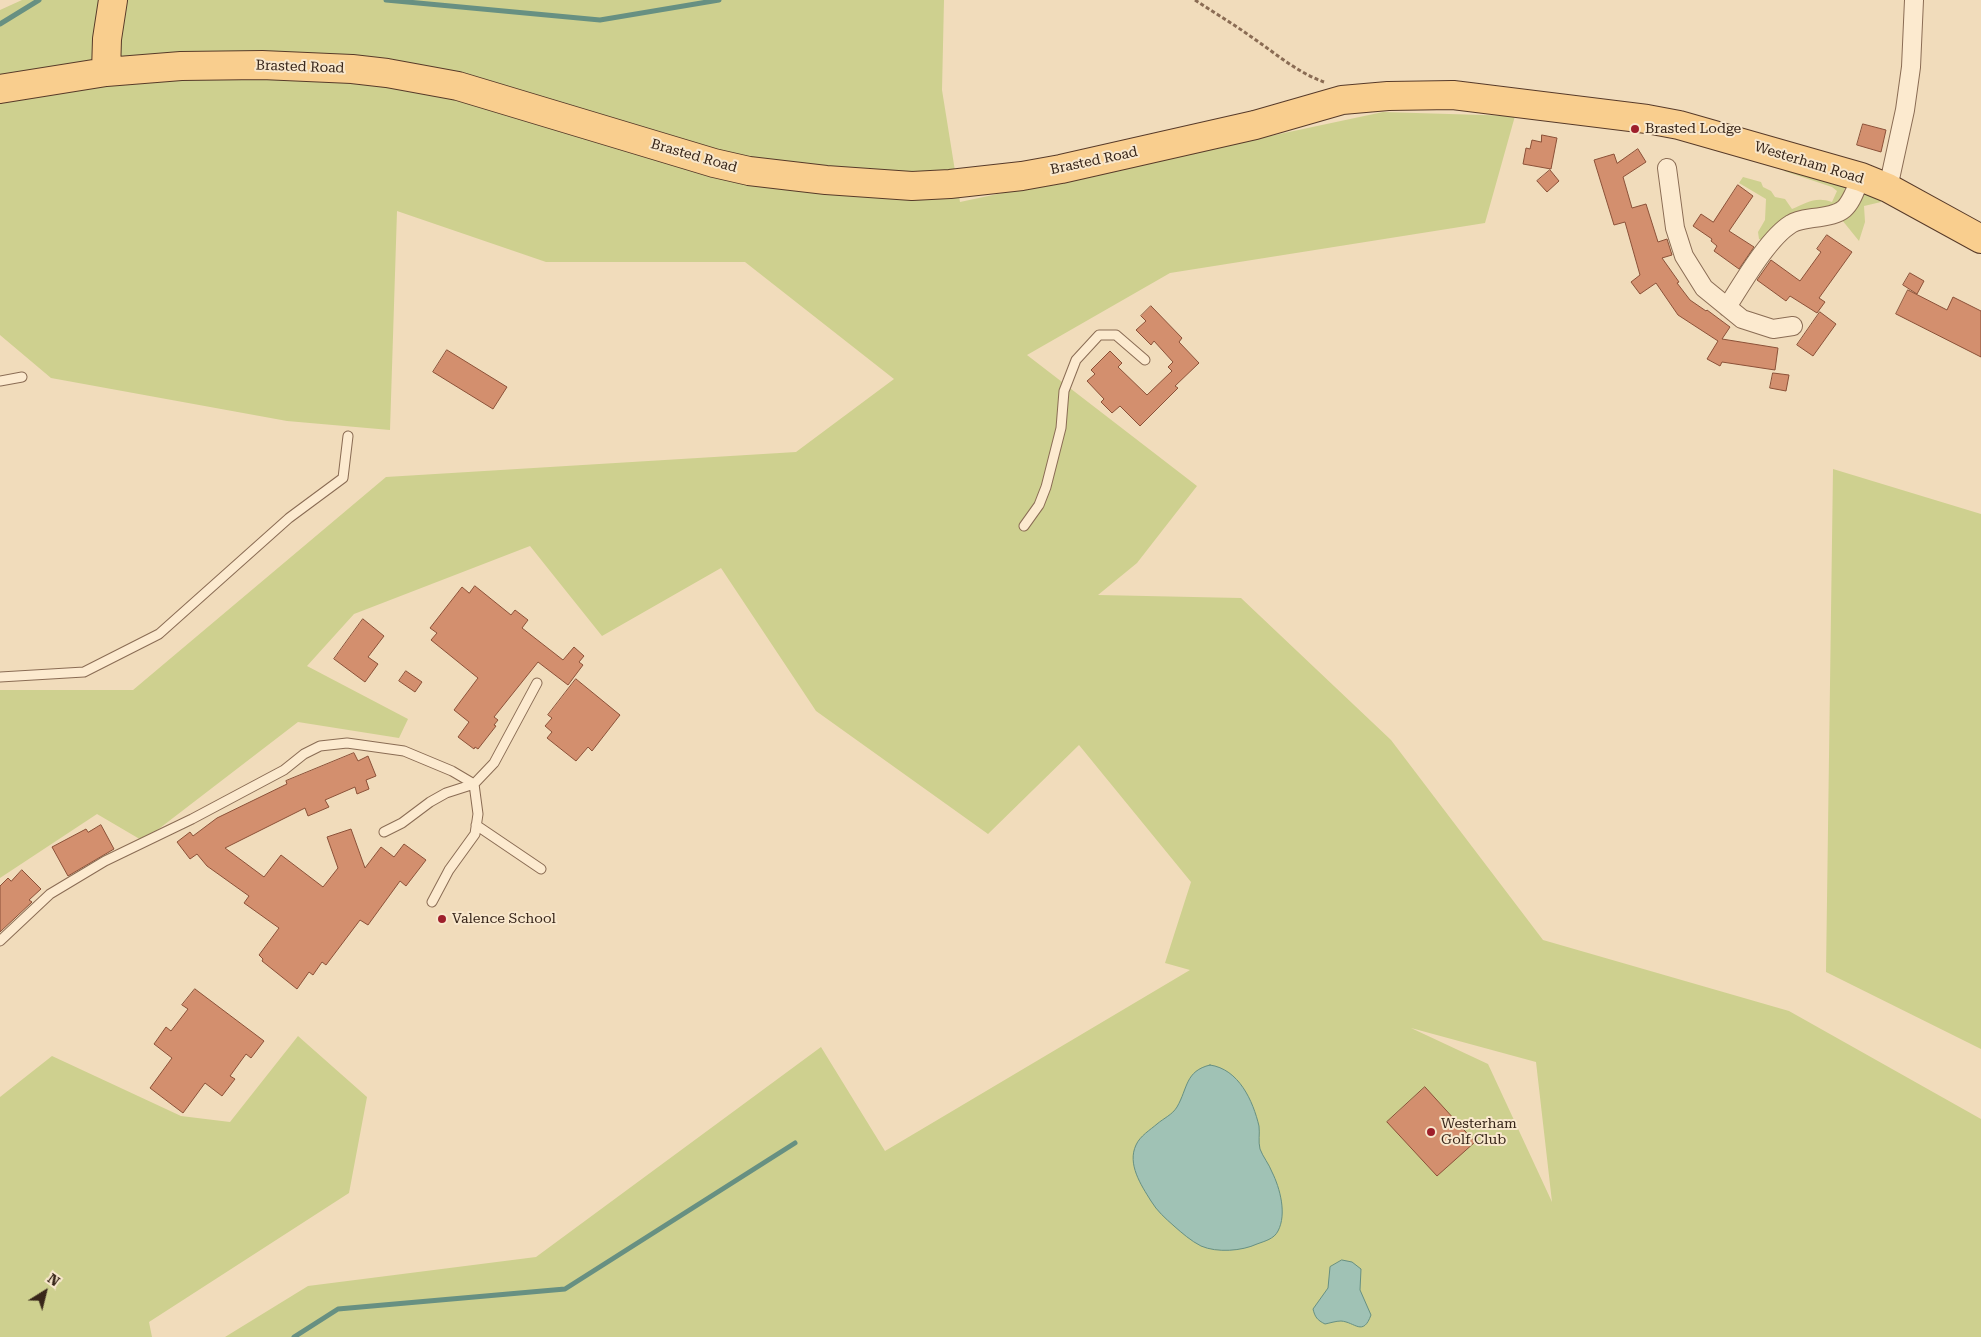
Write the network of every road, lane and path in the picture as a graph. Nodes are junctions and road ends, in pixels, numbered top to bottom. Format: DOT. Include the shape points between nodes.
graph roads {
  1 [pos="113,0"];
  2 [pos="1195,0"];
  3 [pos="1914,0"];
  4 [pos="106,72"];
  5 [pos="0,88"];
  6 [pos="1388,96"];
  7 [pos="1342,100"];
  8 [pos="1667,168"];
  9 [pos="1861,177"];
  10 [pos="1888,188"];
  11 [pos="1981,239"];
  12 [pos="1727,307"];
  13 [pos="1792,326"];
  14 [pos="1145,360"];
  15 [pos="22,376"];
  16 [pos="0,381"];
  17 [pos="348,436"];
  18 [pos="1024,526"];
  19 [pos="0,677"];
  20 [pos="537,683"];
  21 [pos="474,784"];
  22 [pos="476,826"];
  23 [pos="384,832"];
  24 [pos="541,869"];
  25 [pos="432,902"];
  26 [pos="0,941"];
  1 -- 4 [label="main road" via="106,46"];
  2 -- 7 [label="path" via="1287,63 1312,78 1339,88"];
  3 -- 10 [label="street" via="1912,67"];
  4 -- 5 [label="main road, Brasted Road"];
  4 -- 7 [label="main road, Brasted Road" via="181,66 262,65 387,73 458,86 749,171 912,186 985,181 1061,169 1255,125"];
  6 -- 7 [label="main road, Brasted Road"];
  6 -- 9 [label="main road, Westerham Road" via="1453,95 1647,119"];
  8 -- 12 [label="street" via="1675,228 1684,256 1704,288"];
  9 -- 10 [label="main road, Westerham Road"];
  9 -- 12 [label="street" via="1852,198 1840,213 1805,219 1791,224 1778,235"];
  10 -- 11 [label="main road, Westerham Road"];
  12 -- 13 [label="street" via="1742,318 1772,329"];
  14 -- 18 [label="lane" via="1116,335 1099,335 1076,360 1064,391 1060,428 1046,487 1039,506"];
  15 -- 16 [label="lane"];
  17 -- 19 [label="lane" via="343,478 290,518 159,634 84,672"];
  20 -- 21 [label="lane" via="494,763"];
  21 -- 22 [label="lane" via="478,814"];
  21 -- 23 [label="lane" via="446,793"];
  21 -- 26 [label="lane" via="404,751 347,744 320,746 275,774 105,861 50,894"];
  22 -- 24 [label="lane"];
  22 -- 25 [label="lane" via="475,834 449,870"];
}
